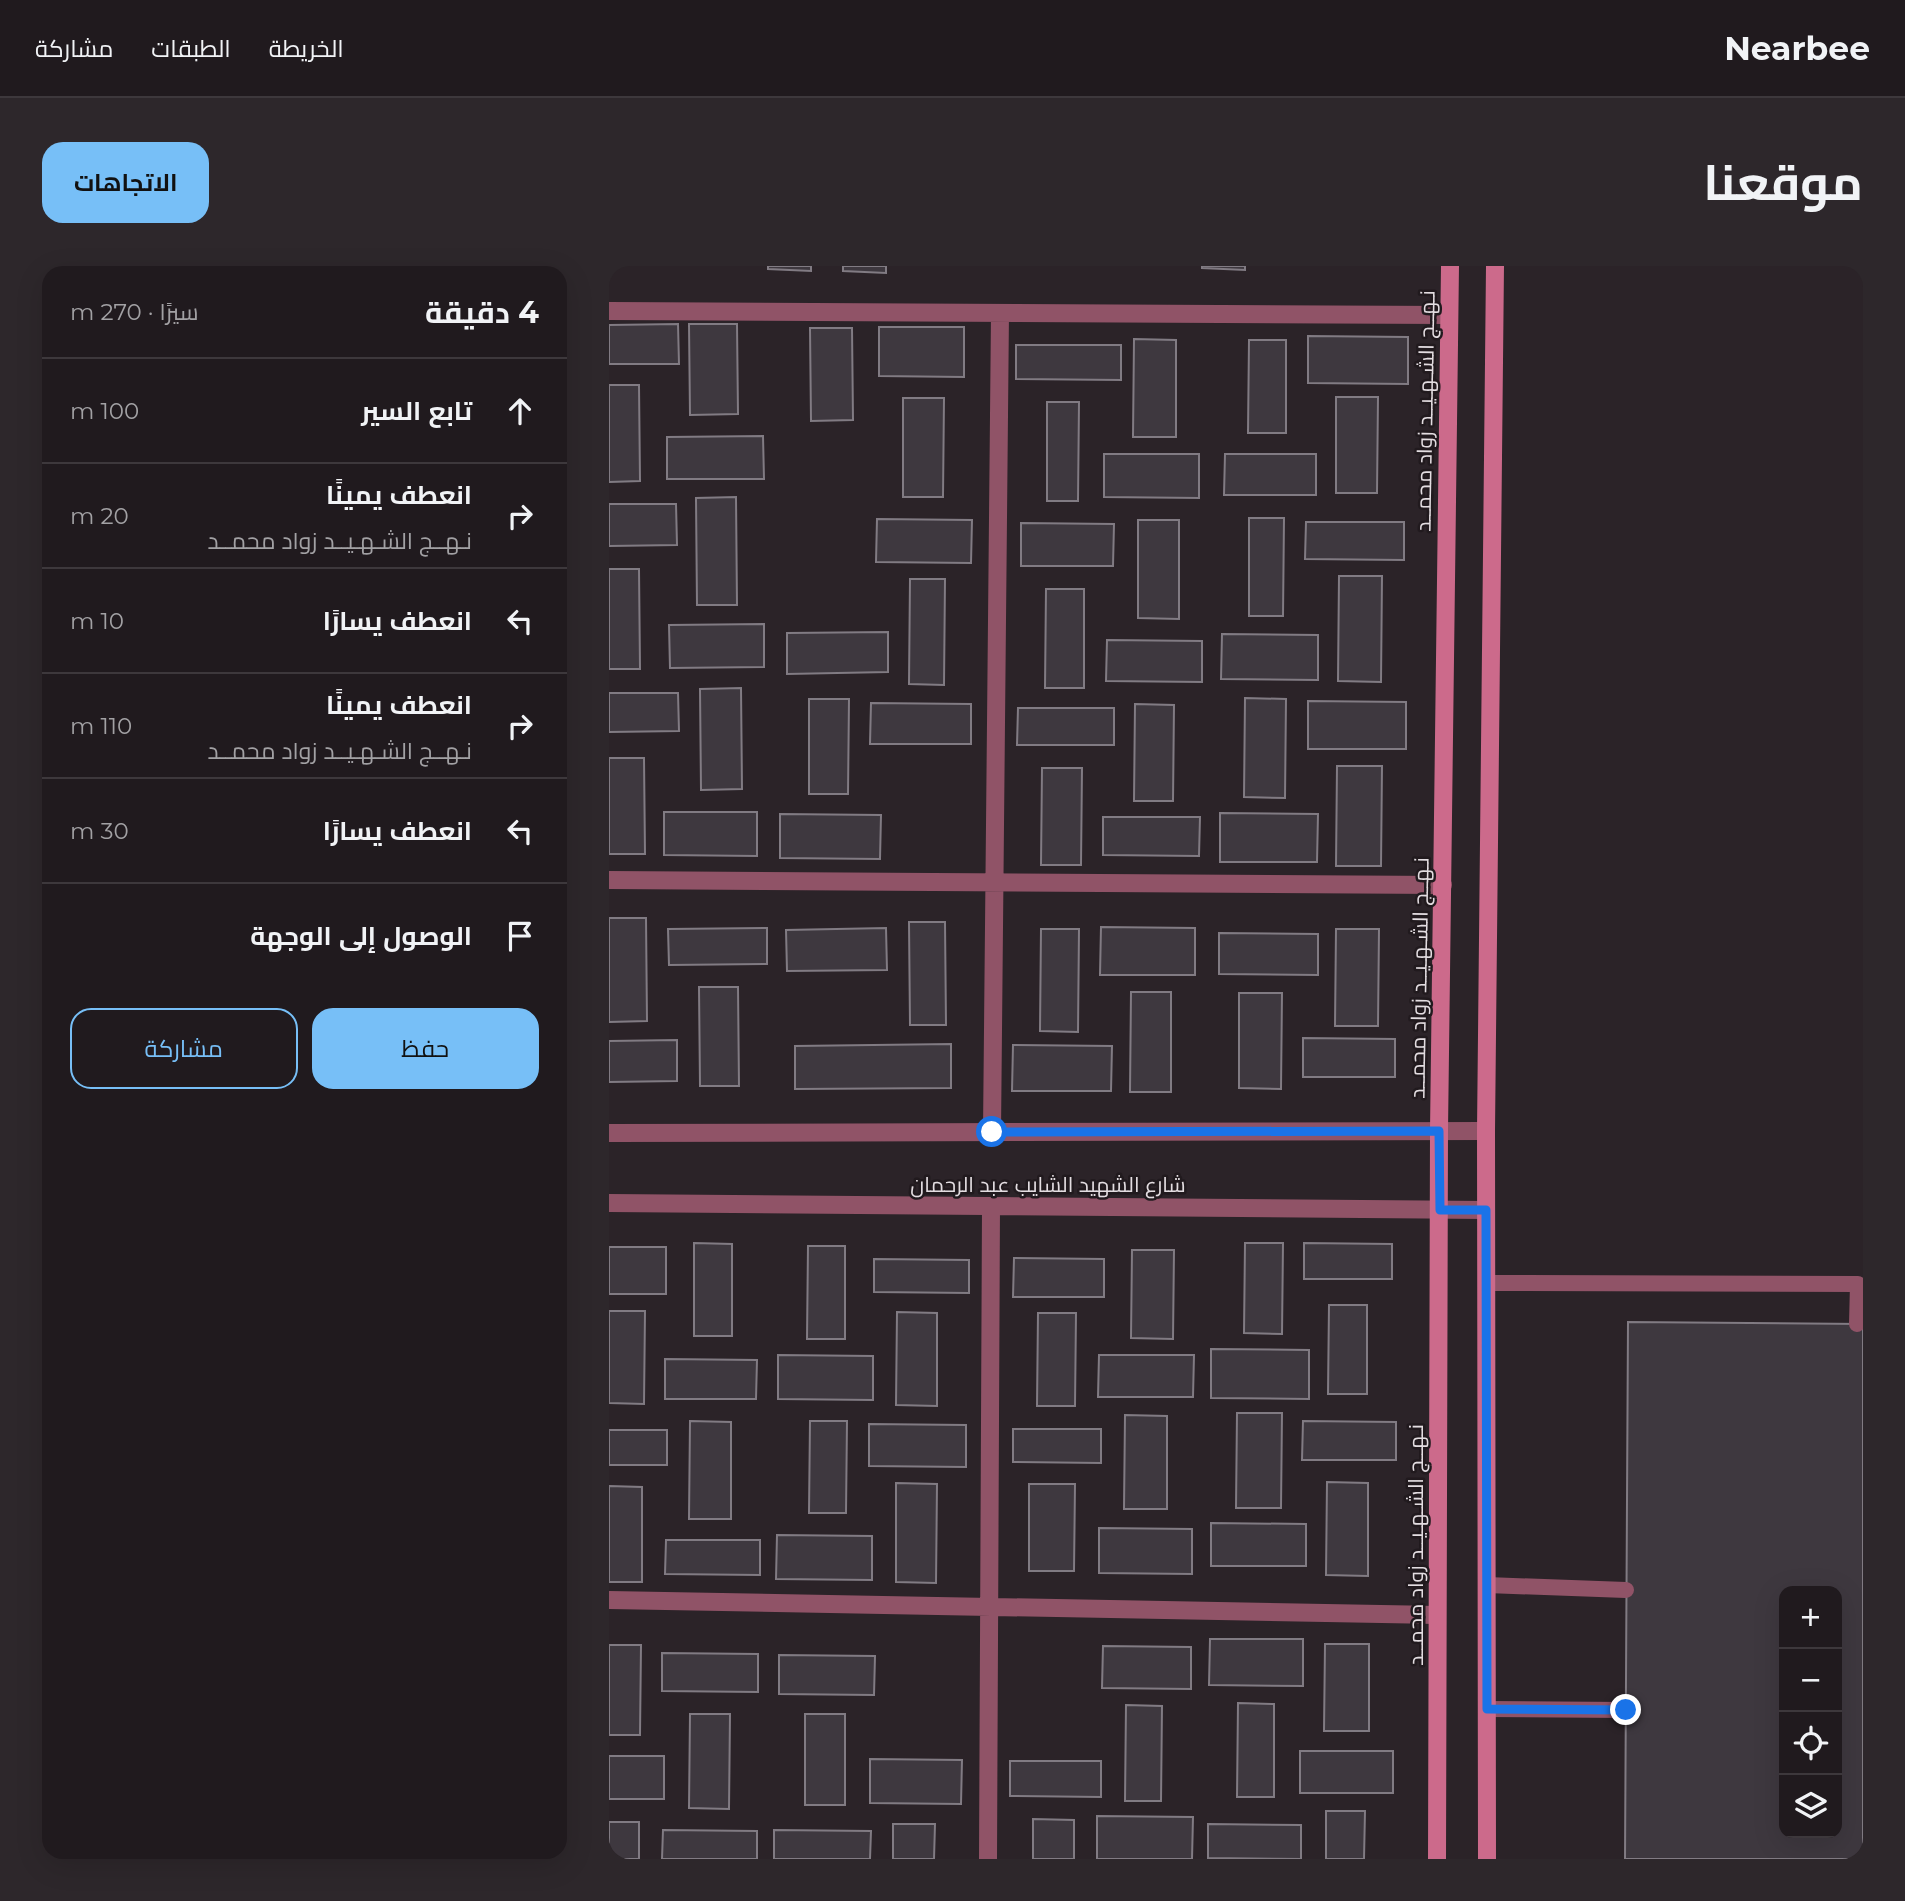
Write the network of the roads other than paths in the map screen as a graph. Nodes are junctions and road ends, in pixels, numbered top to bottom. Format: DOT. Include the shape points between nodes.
graph roads {
  1 [pos="1450,266"];
  2 [pos="1495,266"];
  3 [pos="609,311"];
  4 [pos="1000,313"];
  5 [pos="1448,315"];
  6 [pos="609,880"];
  7 [pos="995,883"];
  8 [pos="1443,885"];
  9 [pos="1439,1131"];
  10 [pos="1486,1131"];
  11 [pos="992,1132"];
  12 [pos="609,1133"];
  13 [pos="609,1203"];
  14 [pos="991,1206"];
  15 [pos="1440,1210"];
  16 [pos="1486,1210"];
  17 [pos="1486,1283"];
  18 [pos="1857,1324"];
  19 [pos="1487,1585"];
  20 [pos="1626,1590"];
  21 [pos="609,1600"];
  22 [pos="989,1607"];
  23 [pos="1437,1615"];
  24 [pos="1487,1709"];
  25 [pos="1626,1710"];
  26 [pos="989,1859"];
  27 [pos="1437,1859"];
  28 [pos="1487,1859"];
  1 -- 5 [label="main road, نـهــج الشـهـيــد زواد محمــد"];
  2 -- 10 [label="main road"];
  3 -- 4 [label="street"];
  4 -- 5 [label="street"];
  4 -- 7 [label="street"];
  5 -- 8 [label="main road, نـهــج الشـهـيــد زواد محمــد"];
  6 -- 7 [label="street"];
  7 -- 8 [label="street"];
  7 -- 11 [label="street"];
  8 -- 9 [label="main road, نـهــج الشـهـيــد زواد محمــد"];
  9 -- 10 [label="street"];
  9 -- 11 [label="street"];
  9 -- 15 [label="main road, نـهــج الشـهـيــد زواد محمــد"];
  10 -- 16 [label="main road"];
  11 -- 12 [label="street"];
  13 -- 14 [label="street, شارع الشهيد الشايب عبد الرحمان"];
  14 -- 15 [label="street, شارع الشهيد الشايب عبد الرحمان"];
  14 -- 22 [label="street"];
  15 -- 16 [label="street, شارع الشهيد الشايب عبد الرحمان"];
  15 -- 23 [label="main road, نـهــج الشـهـيــد زواد محمــد"];
  16 -- 17 [label="main road"];
  17 -- 18 [label="lane" via="1858,1284"];
  17 -- 19 [label="main road"];
  19 -- 20 [label="lane"];
  19 -- 24 [label="main road"];
  21 -- 22 [label="street"];
  22 -- 23 [label="street"];
  22 -- 26 [label="street"];
  23 -- 27 [label="main road, نـهــج الشـهـيــد زواد محمــد"];
  24 -- 25 [label="lane"];
  24 -- 28 [label="main road"];
}
